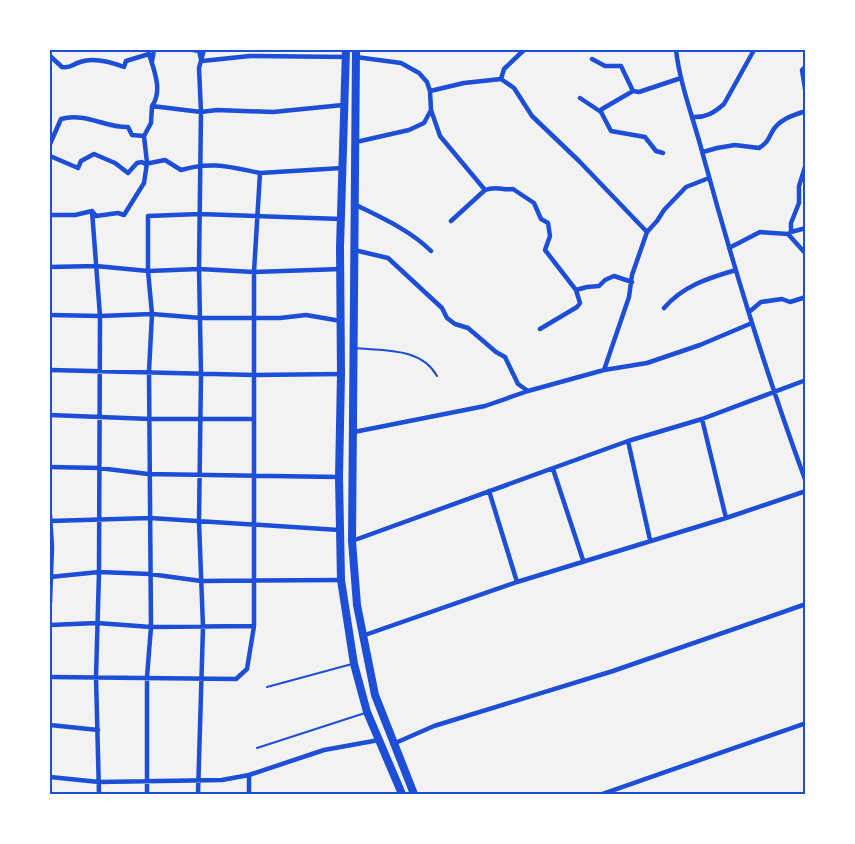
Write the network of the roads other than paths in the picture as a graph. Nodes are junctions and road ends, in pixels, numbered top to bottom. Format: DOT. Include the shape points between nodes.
graph roads {
  1 [pos="154,50"];
  2 [pos="194,50"];
  3 [pos="204,50"];
  4 [pos="524,50"];
  5 [pos="675,50"];
  6 [pos="754,50"];
  7 [pos="250,52"];
  8 [pos="346,53"];
  9 [pos="356,53"];
  10 [pos="50,56"];
  11 [pos="592,59"];
  12 [pos="202,62"];
  13 [pos="152,64"];
  14 [pos="806,66"];
  15 [pos="681,78"];
  16 [pos="501,79"];
  17 [pos="430,91"];
  18 [pos="633,91"];
  19 [pos="806,95"];
  20 [pos="580,98"];
  21 [pos="343,105"];
  22 [pos="152,106"];
  23 [pos="432,110"];
  24 [pos="806,111"];
  25 [pos="201,112"];
  26 [pos="601,112"];
  27 [pos="692,117"];
  28 [pos="144,136"];
  29 [pos="356,142"];
  30 [pos="50,144"];
  31 [pos="703,152"];
  32 [pos="663,153"];
  33 [pos="50,156"];
  34 [pos="147,163"];
  35 [pos="806,164"];
  36 [pos="199,165"];
  37 [pos="342,168"];
  38 [pos="260,173"];
  39 [pos="709,178"];
  40 [pos="485,190"];
  41 [pos="354,204"];
  42 [pos="92,212"];
  43 [pos="200,214"];
  44 [pos="50,216"];
  45 [pos="256,217"];
  46 [pos="341,219"];
  47 [pos="451,221"];
  48 [pos="806,228"];
  49 [pos="647,232"];
  50 [pos="790,233"];
  51 [pos="729,248"];
  52 [pos="354,250"];
  53 [pos="431,250"];
  54 [pos="806,254"];
  55 [pos="96,266"];
  56 [pos="50,267"];
  57 [pos="199,269"];
  58 [pos="340,269"];
  59 [pos="736,270"];
  60 [pos="148,271"];
  61 [pos="254,272"];
  62 [pos="632,282"];
  63 [pos="576,290"];
  64 [pos="806,297"];
  65 [pos="664,308"];
  66 [pos="749,312"];
  67 [pos="152,314"];
  68 [pos="50,315"];
  69 [pos="99,316"];
  70 [pos="254,317"];
  71 [pos="201,318"];
  72 [pos="341,321"];
  73 [pos="752,323"];
  74 [pos="540,329"];
  75 [pos="354,348"];
  76 [pos="50,370"];
  77 [pos="100,370"];
  78 [pos="604,370"];
  79 [pos="149,372"];
  80 [pos="201,374"];
  81 [pos="341,374"];
  82 [pos="254,375"];
  83 [pos="437,376"];
  84 [pos="806,380"];
  85 [pos="528,391"];
  86 [pos="773,393"];
  87 [pos="50,415"];
  88 [pos="99,417"];
  89 [pos="201,418"];
  90 [pos="150,419"];
  91 [pos="253,419"];
  92 [pos="702,419"];
  93 [pos="354,432"];
  94 [pos="628,441"];
  95 [pos="50,467"];
  96 [pos="99,468"];
  97 [pos="553,469"];
  98 [pos="148,474"];
  99 [pos="200,475"];
  100 [pos="253,477"];
  101 [pos="339,477"];
  102 [pos="806,482"];
  103 [pos="489,491"];
  104 [pos="806,491"];
  105 [pos="150,518"];
  106 [pos="726,518"];
  107 [pos="50,519"];
  108 [pos="99,520"];
  109 [pos="198,522"];
  110 [pos="255,525"];
  111 [pos="339,530"];
  112 [pos="650,540"];
  113 [pos="352,541"];
  114 [pos="584,560"];
  115 [pos="99,573"];
  116 [pos="150,574"];
  117 [pos="50,577"];
  118 [pos="201,580"];
  119 [pos="341,580"];
  120 [pos="254,581"];
  121 [pos="517,582"];
  122 [pos="50,603"];
  123 [pos="806,604"];
  124 [pos="97,623"];
  125 [pos="50,625"];
  126 [pos="254,626"];
  127 [pos="151,627"];
  128 [pos="203,627"];
  129 [pos="362,636"];
  130 [pos="354,664"];
  131 [pos="50,676"];
  132 [pos="96,677"];
  133 [pos="147,677"];
  134 [pos="200,678"];
  135 [pos="267,687"];
  136 [pos="367,712"];
  137 [pos="806,723"];
  138 [pos="50,725"];
  139 [pos="98,730"];
  140 [pos="379,740"];
  141 [pos="393,744"];
  142 [pos="257,748"];
  143 [pos="249,775"];
  144 [pos="50,777"];
  145 [pos="198,781"];
  146 [pos="99,782"];
  147 [pos="147,782"];
  148 [pos="99,795"];
  149 [pos="147,795"];
  150 [pos="198,795"];
  151 [pos="249,795"];
  152 [pos="402,795"];
  153 [pos="414,795"];
  154 [pos="602,795"];
  1 -- 13 [label="street"];
  2 -- 12 [label="street" via="199,51"];
  3 -- 12 [label="street"];
  4 -- 16 [label="street" via="504,69"];
  5 -- 15 [label="street"];
  6 -- 27 [label="street" via="724,104 703,118"];
  7 -- 8 [label="street"];
  7 -- 12 [label="street"];
  8 -- 21 [label="highway"];
  9 -- 17 [label="street" via="401,63 418,73"];
  9 -- 29 [label="highway"];
  10 -- 13 [label="street" via="62,67 71,68 80,62 107,60 124,67 126,61 149,54"];
  11 -- 18 [label="street" via="605,66 621,66"];
  12 -- 25 [label="street"];
  13 -- 22 [label="street" via="157,100"];
  14 -- 19 [label="street" via="802,77"];
  15 -- 18 [label="street"];
  15 -- 27 [label="street"];
  16 -- 17 [label="street"];
  16 -- 49 [label="street" via="514,88 532,116"];
  17 -- 23 [label="street"];
  18 -- 26 [label="street"];
  20 -- 26 [label="street"];
  21 -- 25 [label="street" via="273,112"];
  21 -- 37 [label="highway"];
  22 -- 25 [label="street"];
  22 -- 28 [label="street" via="151,123"];
  23 -- 29 [label="street" via="424,123 409,130"];
  23 -- 40 [label="street" via="440,136"];
  24 -- 31 [label="street" via="782,121 769,141 759,148 735,145"];
  25 -- 36 [label="street"];
  26 -- 32 [label="street" via="611,130 645,137 656,151"];
  27 -- 31 [label="street"];
  28 -- 30 [label="street" via="132,135 128,127 68,117 61,119"];
  28 -- 34 [label="street"];
  29 -- 41 [label="highway"];
  31 -- 39 [label="street"];
  33 -- 34 [label="street" via="78,168 81,161 94,154 128,172 137,164"];
  34 -- 36 [label="street" via="165,160 181,170"];
  34 -- 42 [label="street" via="144,183 124,215 96,216"];
  35 -- 50 [label="street"];
  36 -- 38 [label="street" via="223,165"];
  36 -- 43 [label="street"];
  37 -- 38 [label="street"];
  37 -- 46 [label="highway"];
  38 -- 45 [label="street"];
  39 -- 49 [label="street" via="686,187"];
  39 -- 51 [label="street"];
  40 -- 47 [label="street"];
  40 -- 63 [label="street" via="494,186 513,189 534,203 548,223 550,236 545,250"];
  41 -- 52 [label="highway"];
  41 -- 53 [label="street"];
  42 -- 44 [label="street"];
  42 -- 55 [label="street"];
  43 -- 45 [label="street"];
  43 -- 57 [label="street"];
  43 -- 60 [label="street" via="148,216"];
  45 -- 46 [label="street"];
  45 -- 61 [label="street"];
  46 -- 58 [label="highway"];
  48 -- 50 [label="street"];
  49 -- 62 [label="street"];
  50 -- 51 [label="street" via="759,232"];
  50 -- 54 [label="street"];
  51 -- 59 [label="street"];
  52 -- 75 [label="highway"];
  52 -- 85 [label="street" via="388,258 447,318 468,328 505,357 518,384"];
  55 -- 56 [label="street"];
  55 -- 60 [label="street"];
  55 -- 69 [label="street"];
  57 -- 60 [label="street"];
  57 -- 61 [label="street"];
  57 -- 71 [label="street"];
  58 -- 61 [label="street"];
  58 -- 72 [label="highway"];
  59 -- 65 [label="street" via="686,288"];
  59 -- 66 [label="street"];
  60 -- 67 [label="street"];
  61 -- 70 [label="street"];
  62 -- 63 [label="street" via="614,276 599,286"];
  62 -- 78 [label="street"];
  63 -- 74 [label="street" via="580,303 577,307"];
  64 -- 66 [label="street" via="790,302 761,302"];
  66 -- 73 [label="street"];
  67 -- 69 [label="street"];
  67 -- 71 [label="street"];
  67 -- 79 [label="street"];
  68 -- 69 [label="street"];
  69 -- 77 [label="street"];
  70 -- 71 [label="street"];
  70 -- 72 [label="street" via="306,315"];
  70 -- 82 [label="street"];
  71 -- 80 [label="street"];
  72 -- 81 [label="highway"];
  73 -- 78 [label="street" via="673,355"];
  73 -- 86 [label="street"];
  75 -- 83 [label="lane" via="419,357 431,365"];
  75 -- 93 [label="highway"];
  76 -- 77 [label="street"];
  77 -- 79 [label="street"];
  77 -- 88 [label="street"];
  78 -- 85 [label="street"];
  79 -- 80 [label="street"];
  79 -- 90 [label="street"];
  80 -- 82 [label="street"];
  80 -- 89 [label="street"];
  81 -- 82 [label="street"];
  81 -- 101 [label="highway"];
  82 -- 91 [label="street"];
  84 -- 86 [label="street"];
  85 -- 93 [label="street" via="485,406"];
  86 -- 92 [label="street"];
  86 -- 102 [label="street"];
  87 -- 88 [label="street"];
  88 -- 90 [label="street"];
  88 -- 96 [label="street"];
  89 -- 90 [label="street"];
  89 -- 91 [label="street"];
  89 -- 99 [label="street"];
  90 -- 98 [label="street"];
  91 -- 100 [label="street"];
  92 -- 94 [label="street"];
  92 -- 106 [label="street"];
  93 -- 113 [label="highway"];
  94 -- 97 [label="street"];
  94 -- 112 [label="street"];
  95 -- 96 [label="street"];
  96 -- 98 [label="street"];
  96 -- 108 [label="street"];
  97 -- 103 [label="street"];
  97 -- 114 [label="street"];
  98 -- 99 [label="street"];
  98 -- 105 [label="street"];
  99 -- 100 [label="street"];
  99 -- 109 [label="street"];
  100 -- 101 [label="street"];
  100 -- 110 [label="street"];
  101 -- 111 [label="highway"];
  103 -- 113 [label="street"];
  103 -- 121 [label="street"];
  104 -- 106 [label="street"];
  105 -- 108 [label="street"];
  105 -- 109 [label="street"];
  105 -- 116 [label="street"];
  106 -- 112 [label="street"];
  107 -- 108 [label="street"];
  107 -- 117 [label="street"];
  108 -- 115 [label="street"];
  109 -- 110 [label="street"];
  109 -- 118 [label="street"];
  110 -- 111 [label="street"];
  110 -- 120 [label="street"];
  111 -- 119 [label="highway"];
  112 -- 114 [label="street"];
  113 -- 129 [label="highway"];
  114 -- 121 [label="street"];
  115 -- 116 [label="street"];
  115 -- 117 [label="street"];
  115 -- 124 [label="street"];
  116 -- 118 [label="street"];
  116 -- 127 [label="street"];
  117 -- 122 [label="street"];
  118 -- 120 [label="street"];
  118 -- 128 [label="street"];
  119 -- 120 [label="street"];
  119 -- 130 [label="highway"];
  120 -- 126 [label="street"];
  121 -- 129 [label="street"];
  123 -- 141 [label="street" via="434,726"];
  124 -- 125 [label="street"];
  124 -- 127 [label="street"];
  124 -- 132 [label="street"];
  126 -- 128 [label="street"];
  126 -- 134 [label="street" via="247,669 236,679"];
  127 -- 128 [label="street"];
  127 -- 133 [label="street"];
  128 -- 134 [label="street"];
  129 -- 141 [label="highway" via="375,695"];
  130 -- 135 [label="lane"];
  130 -- 136 [label="highway"];
  131 -- 132 [label="street"];
  132 -- 133 [label="street"];
  132 -- 139 [label="street"];
  133 -- 134 [label="street"];
  133 -- 147 [label="street"];
  134 -- 145 [label="street"];
  136 -- 140 [label="highway"];
  136 -- 142 [label="lane"];
  137 -- 154 [label="street"];
  138 -- 139 [label="street"];
  139 -- 146 [label="street"];
  140 -- 143 [label="street" via="324,750"];
  140 -- 152 [label="highway"];
  141 -- 153 [label="highway"];
  143 -- 145 [label="street"];
  143 -- 151 [label="street"];
  144 -- 146 [label="street"];
  145 -- 147 [label="street"];
  145 -- 150 [label="street"];
  146 -- 147 [label="street"];
  146 -- 148 [label="street"];
  147 -- 149 [label="street"];
}
